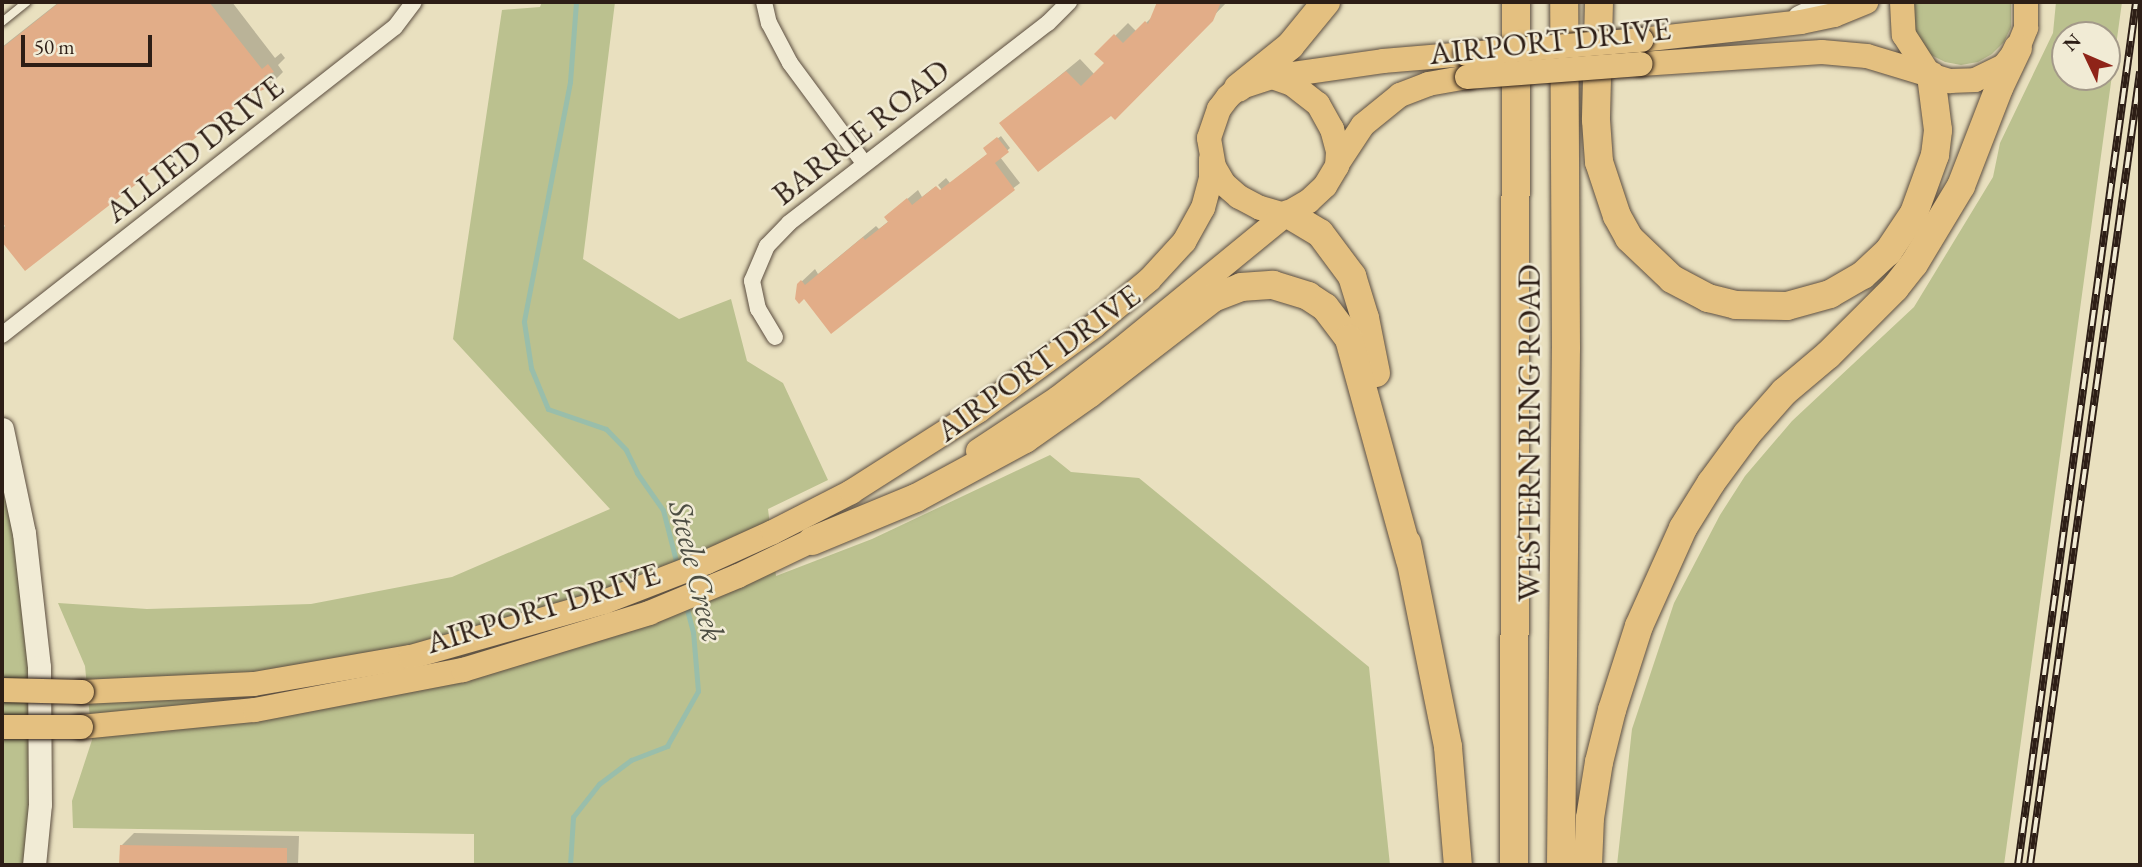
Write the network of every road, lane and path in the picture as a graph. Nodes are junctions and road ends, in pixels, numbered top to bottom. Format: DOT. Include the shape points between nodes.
graph roads {
  1 [pos="27,2"];
  2 [pos="414,2"];
  3 [pos="764,2"];
  4 [pos="1069,2"];
  5 [pos="1326,2"];
  6 [pos="1516,2"];
  7 [pos="1564,2"];
  8 [pos="1599,2"];
  9 [pos="1832,2"];
  10 [pos="1867,2"];
  11 [pos="1902,2"];
  12 [pos="2026,2"];
  13 [pos="2,22"];
  14 [pos="1784,25"];
  15 [pos="2018,48"];
  16 [pos="1641,52"];
  17 [pos="1466,66"];
  18 [pos="1930,74"];
  19 [pos="1272,77"];
  20 [pos="1238,88"];
  21 [pos="1211,159"];
  22 [pos="864,163"];
  23 [pos="1337,166"];
  24 [pos="1287,214"];
  25 [pos="2,335"];
  26 [pos="775,337"];
  27 [pos="2,429"];
  28 [pos="812,541"];
  29 [pos="1410,560"];
  30 [pos="2,690"];
  31 [pos="2,727"];
  32 [pos="34,865"];
  33 [pos="1458,865"];
  34 [pos="1514,865"];
  35 [pos="1561,865"];
  36 [pos="1588,865"];
  1 -- 13 [label="lane"];
  2 -- 25 [label="street, ALLIED DRIVE" via="395,27"];
  3 -- 22 [label="street" via="769,23 790,63"];
  4 -- 22 [label="street, BARRIE ROAD" via="1048,23"];
  5 -- 20 [label="highway" via="1290,46"];
  6 -- 34 [label="highway, WESTERN RING ROAD"];
  7 -- 35 [label="highway, WESTERN RING ROAD"];
  8 -- 18 [label="highway" via="1599,162 1617,216 1635,245 1672,279 1708,298 1737,305 1787,306 1830,294 1863,275 1888,252 1914,213 1935,155 1938,119"];
  9 -- 14 [label="street"];
  10 -- 14 [label="main road, AIRPORT DRIVE" via="1834,15"];
  11 -- 18 [label="main road" via="1904,35"];
  12 -- 15 [label="main road" via="2026,28"];
  14 -- 16 [label="main road, AIRPORT DRIVE"];
  15 -- 18 [label="main road, AIRPORT DRIVE" via="2004,66 1975,80 1950,81"];
  15 -- 36 [label="highway" via="1961,186 1933,237 1895,288 1747,434 1684,528 1639,626 1620,684 1599,762"];
  16 -- 17 [label="main road, AIRPORT DRIVE, bridge"];
  16 -- 18 [label="main road, AIRPORT DRIVE" via="1822,52 1867,56"];
  17 -- 19 [label="main road, AIRPORT DRIVE" via="1383,61"];
  17 -- 23 [label="main road, AIRPORT DRIVE" via="1393,100 1363,125"];
  19 -- 20 [label="main road"];
  19 -- 23 [label="main road" via="1297,87 1323,110 1338,144"];
  20 -- 21 [label="main road" via="1212,123"];
  21 -- 24 [label="main road" via="1229,189 1259,208"];
  21 -- 30 [label="main road, AIRPORT DRIVE, bridge" via="1209,191 1198,217 1184,242 1149,280 978,411 851,492 773,532 604,602 465,644 342,670 254,684 82,692"];
  22 -- 26 [label="street, BARRIE ROAD" via="767,246 751,281 758,309"];
  23 -- 24 [label="main road" via="1314,196"];
  24 -- 28 [label="main road, AIRPORT DRIVE" via="1047,405 916,489"];
  24 -- 29 [label="highway" via="1320,233 1332,246 1359,295"];
  27 -- 32 [label="street" via="24,533 39,667 40,804"];
  28 -- 29 [label="highway" via="916,498 1025,439 1213,298 1241,287 1273,285 1308,296 1325,307 1349,339"];
  28 -- 31 [label="main road, AIRPORT DRIVE, bridge" via="696,594 475,667 358,693 221,715 81,727"];
  29 -- 33 [label="highway" via="1447,747"];
}
